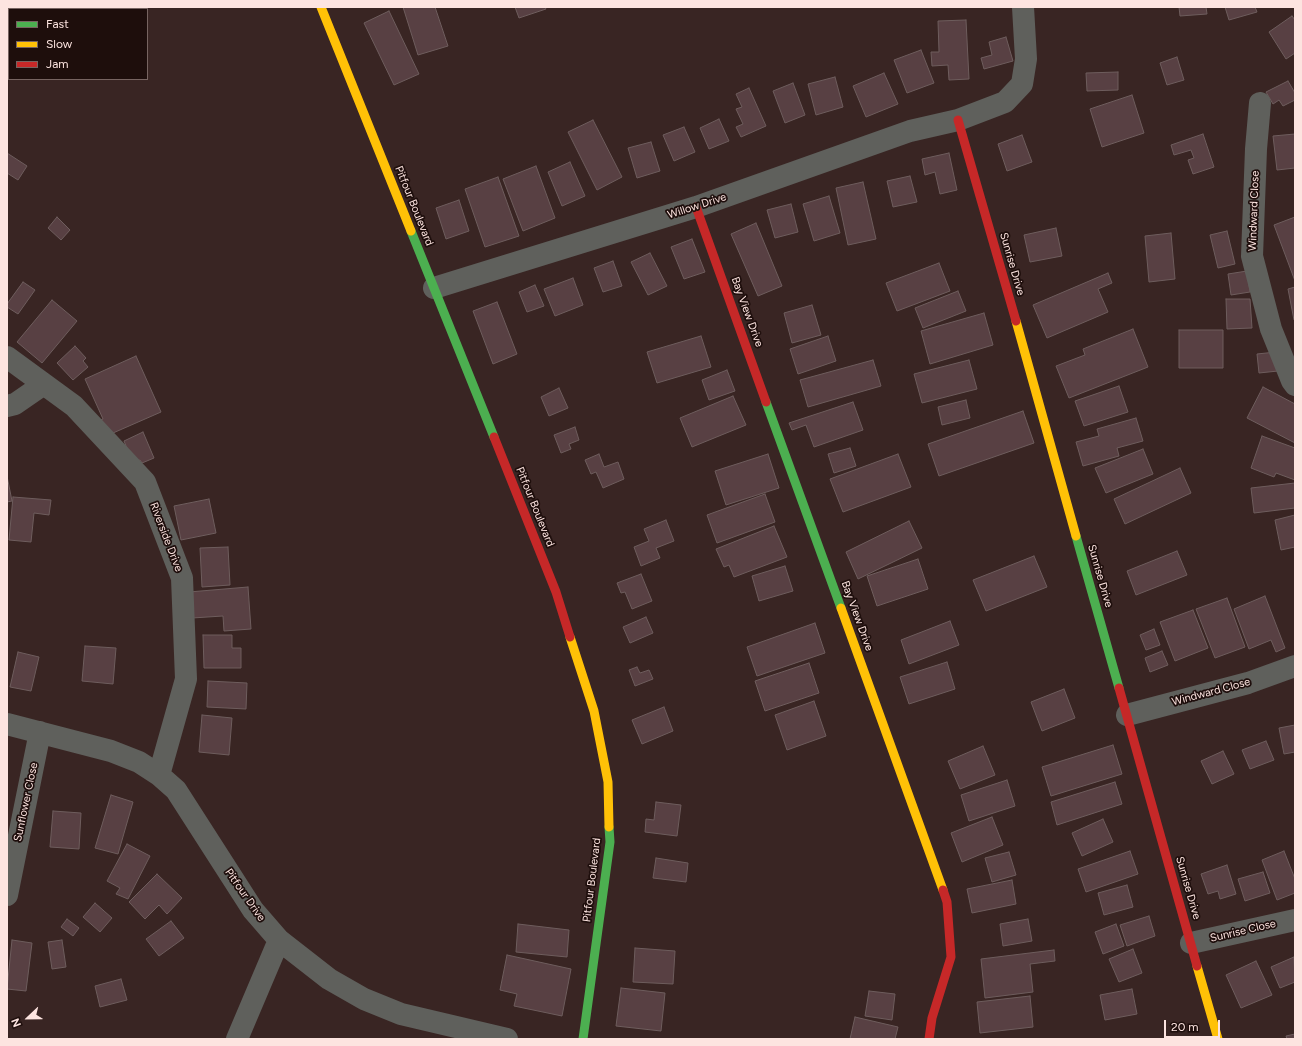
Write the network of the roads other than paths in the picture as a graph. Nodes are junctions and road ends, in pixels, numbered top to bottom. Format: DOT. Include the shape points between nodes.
graph roads {
  1 [pos="1023,7"];
  2 [pos="324,8"];
  3 [pos="1260,103"];
  4 [pos="958,120"];
  5 [pos="696,207"];
  6 [pos="434,288"];
  7 [pos="7,357"];
  8 [pos="44,384"];
  9 [pos="1295,385"];
  10 [pos="7,406"];
  11 [pos="1295,666"];
  12 [pos="1127,715"];
  13 [pos="7,724"];
  14 [pos="40,732"];
  15 [pos="159,776"];
  16 [pos="7,895"];
  17 [pos="1295,920"];
  18 [pos="279,940"];
  19 [pos="1191,943"];
  20 [pos="237,1039"];
  21 [pos="507,1039"];
  22 [pos="583,1039"];
  23 [pos="929,1039"];
  24 [pos="1218,1039"];
  1 -- 4 [label="street, Willow Drive" via="1026,59 1022,84 1005,102"];
  2 -- 6 [label="street, Pitfour Boulevard"];
  3 -- 9 [label="street, Windward Close" via="1252,256 1271,329"];
  4 -- 5 [label="street, Willow Drive" via="910,131"];
  4 -- 12 [label="street, Sunrise Drive"];
  5 -- 6 [label="street, Willow Drive"];
  5 -- 23 [label="street, Bay View Drive" via="947,902 951,957 932,1018"];
  6 -- 22 [label="street, Pitfour Boulevard" via="556,592 594,711 608,782 610,842"];
  7 -- 8 [label="street, Riverside Drive"];
  8 -- 10 [label="street" via="15,404"];
  8 -- 15 [label="street, Riverside Drive" via="74,406 145,482 182,578 186,679"];
  11 -- 12 [label="street, Windward Close" via="1248,683"];
  12 -- 19 [label="street, Sunrise Drive"];
  13 -- 14 [label="street, Pitfour Drive"];
  14 -- 15 [label="street, Pitfour Drive" via="111,751 139,762"];
  14 -- 16 [label="street, Sunflower Close"];
  15 -- 18 [label="street, Pitfour Drive" via="176,790 253,910"];
  17 -- 19 [label="street, Sunrise Close"];
  18 -- 20 [label="street"];
  18 -- 21 [label="street, Pitfour Drive" via="329,979 364,999 401,1014"];
  19 -- 24 [label="street, Sunrise Drive"];
}
